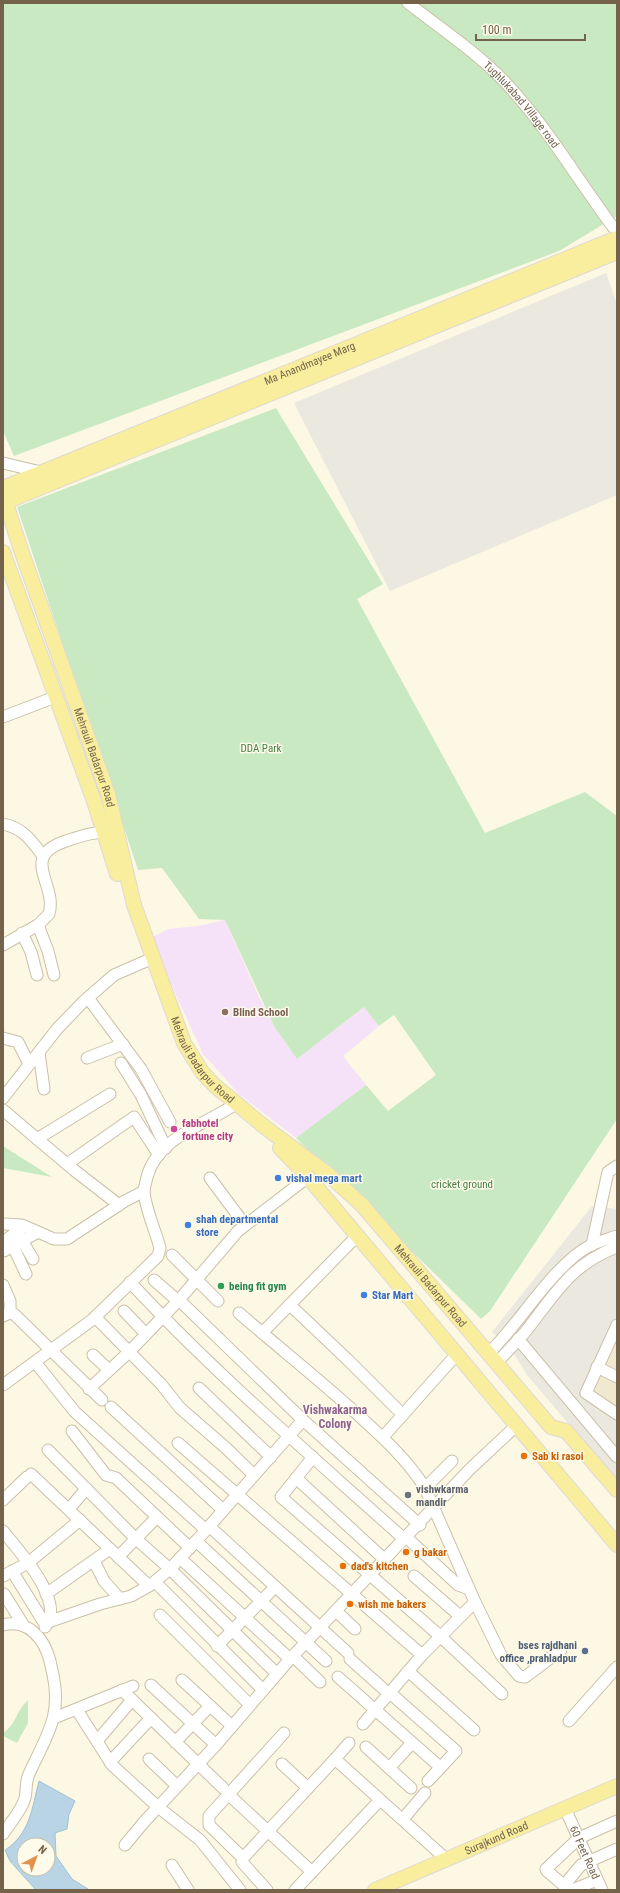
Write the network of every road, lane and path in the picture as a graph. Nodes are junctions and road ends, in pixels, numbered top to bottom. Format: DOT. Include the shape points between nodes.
graph roads {
  1 [pos="408,3"];
  2 [pos="616,238"];
  3 [pos="3,463"];
  4 [pos="41,472"];
  5 [pos="3,488"];
  6 [pos="4,500"];
  7 [pos="3,552"];
  8 [pos="55,697"];
  9 [pos="3,717"];
  10 [pos="3,824"];
  11 [pos="110,832"];
  12 [pos="43,856"];
  13 [pos="38,925"];
  14 [pos="22,933"];
  15 [pos="3,945"];
  16 [pos="150,960"];
  17 [pos="37,975"];
  18 [pos="54,975"];
  19 [pos="88,998"];
  20 [pos="3,1038"];
  21 [pos="123,1044"];
  22 [pos="39,1053"];
  23 [pos="87,1058"];
  24 [pos="121,1063"];
  25 [pos="29,1064"];
  26 [pos="44,1089"];
  27 [pos="110,1094"];
  28 [pos="3,1098"];
  29 [pos="231,1107"];
  30 [pos="3,1110"];
  31 [pos="170,1122"];
  32 [pos="37,1139"];
  33 [pos="162,1151"];
  34 [pos="299,1159"];
  35 [pos="67,1164"];
  36 [pos="617,1166"];
  37 [pos="308,1177"];
  38 [pos="210,1178"];
  39 [pos="144,1191"];
  40 [pos="119,1205"];
  41 [pos="3,1224"];
  42 [pos="245,1225"];
  43 [pos="357,1236"];
  44 [pos="617,1236"];
  45 [pos="14,1240"];
  46 [pos="592,1245"];
  47 [pos="617,1247"];
  48 [pos="172,1255"];
  49 [pos="33,1259"];
  50 [pos="26,1274"];
  51 [pos="154,1280"];
  52 [pos="130,1282"];
  53 [pos="196,1282"];
  54 [pos="3,1286"];
  55 [pos="179,1301"];
  56 [pos="218,1301"];
  57 [pos="290,1305"];
  58 [pos="124,1311"];
  59 [pos="239,1313"];
  60 [pos="6,1314"];
  61 [pos="95,1317"];
  62 [pos="162,1317"];
  63 [pos="617,1325"];
  64 [pos="262,1333"];
  65 [pos="146,1334"];
  66 [pos="518,1339"];
  67 [pos="613,1348"];
  68 [pos="50,1351"];
  69 [pos="129,1352"];
  70 [pos="93,1355"];
  71 [pos="456,1355"];
  72 [pos="493,1358"];
  73 [pos="35,1362"];
  74 [pos="597,1367"];
  75 [pos="109,1370"];
  76 [pos="617,1377"];
  77 [pos="3,1385"];
  78 [pos="199,1388"];
  79 [pos="89,1389"];
  80 [pos="586,1393"];
  81 [pos="102,1400"];
  82 [pos="571,1402"];
  83 [pos="111,1407"];
  84 [pos="617,1414"];
  85 [pos="403,1415"];
  86 [pos="303,1420"];
  87 [pos="516,1426"];
  88 [pos="72,1431"];
  89 [pos="289,1437"];
  90 [pos="383,1437"];
  91 [pos="178,1443"];
  92 [pos="48,1450"];
  93 [pos="271,1457"];
  94 [pos="313,1457"];
  95 [pos="617,1457"];
  96 [pos="452,1461"];
  97 [pos="254,1475"];
  98 [pos="296,1478"];
  99 [pos="425,1488"];
  100 [pos="86,1490"];
  101 [pos="617,1490"];
  102 [pos="238,1494"];
  103 [pos="3,1500"];
  104 [pos="69,1509"];
  105 [pos="433,1509"];
  106 [pos="223,1510"];
  107 [pos="157,1517"];
  108 [pos="80,1520"];
  109 [pos="420,1525"];
  110 [pos="208,1528"];
  111 [pos="3,1532"];
  112 [pos="405,1538"];
  113 [pos="136,1539"];
  114 [pos="193,1545"];
  115 [pos="617,1545"];
  116 [pos="114,1553"];
  117 [pos="180,1558"];
  118 [pos="384,1559"];
  119 [pos="94,1561"];
  120 [pos="28,1563"];
  121 [pos="170,1569"];
  122 [pos="7,1574"];
  123 [pos="370,1574"];
  124 [pos="414,1576"];
  125 [pos="152,1584"];
  126 [pos="275,1587"];
  127 [pos="470,1589"];
  128 [pos="4,1594"];
  129 [pos="46,1594"];
  130 [pos="351,1595"];
  131 [pos="120,1599"];
  132 [pos="260,1601"];
  133 [pos="475,1602"];
  134 [pos="336,1611"];
  135 [pos="160,1615"];
  136 [pos="460,1616"];
  137 [pos="244,1617"];
  138 [pos="48,1622"];
  139 [pos="3,1625"];
  140 [pos="24,1626"];
  141 [pos="319,1628"];
  142 [pos="355,1628"];
  143 [pos="232,1630"];
  144 [pos="37,1635"];
  145 [pos="440,1636"];
  146 [pos="306,1643"];
  147 [pos="217,1646"];
  148 [pos="561,1650"];
  149 [pos="422,1655"];
  150 [pos="292,1657"];
  151 [pos="326,1661"];
  152 [pos="617,1667"];
  153 [pos="408,1671"];
  154 [pos="277,1674"];
  155 [pos="338,1677"];
  156 [pos="182,1680"];
  157 [pos="320,1682"];
  158 [pos="151,1685"];
  159 [pos="133,1686"];
  160 [pos="122,1690"];
  161 [pos="263,1690"];
  162 [pos="389,1693"];
  163 [pos="502,1694"];
  164 [pos="132,1700"];
  165 [pos="250,1705"];
  166 [pos="210,1706"];
  167 [pos="77,1710"];
  168 [pos="375,1710"];
  169 [pos="54,1718"];
  170 [pos="151,1718"];
  171 [pos="569,1721"];
  172 [pos="363,1724"];
  173 [pos="192,1725"];
  174 [pos="232,1726"];
  175 [pos="474,1730"];
  176 [pos="284,1733"];
  177 [pos="97,1741"];
  178 [pos="175,1742"];
  179 [pos="349,1743"];
  180 [pos="412,1743"];
  181 [pos="216,1745"];
  182 [pos="366,1747"];
  183 [pos="149,1759"];
  184 [pos="335,1759"];
  185 [pos="110,1762"];
  186 [pos="198,1764"];
  187 [pos="282,1764"];
  188 [pos="440,1767"];
  189 [pos="389,1768"];
  190 [pos="428,1781"];
  191 [pos="177,1786"];
  192 [pos="617,1786"];
  193 [pos="308,1788"];
  194 [pos="411,1788"];
  195 [pos="225,1791"];
  196 [pos="425,1793"];
  197 [pos="617,1794"];
  198 [pos="380,1800"];
  199 [pos="158,1807"];
  200 [pos="568,1815"];
  201 [pos="402,1819"];
  202 [pos="617,1821"];
  203 [pos="267,1831"];
  204 [pos="3,1834"];
  205 [pos="579,1838"];
  206 [pos="125,1845"];
  207 [pos="617,1849"];
  208 [pos="242,1858"];
  209 [pos="446,1859"];
  210 [pos="589,1861"];
  211 [pos="172,1865"];
  212 [pos="312,1872"];
  213 [pos="600,1885"];
  214 [pos="568,1889"];
  215 [pos="188,1890"];
  216 [pos="240,1890"];
  217 [pos="267,1890"];
  218 [pos="295,1890"];
  219 [pos="375,1890"];
  220 [pos="397,1890"];
  1 -- 2 [label="street, Tughlukabad Village road" via="491,68 509,86 526,106"];
  2 -- 4 [label="main road, Ma Anandmayee Marg"];
  2 -- 6 [label="main road, Ma Anandmayee Marg"];
  3 -- 4 [label="street"];
  4 -- 5 [label="main road, Ma Anandmayee Marg"];
  6 -- 11 [label="main road, Mehrauli Badarpur Road" via="108,794"];
  7 -- 8 [label="main road, Mehrauli Badarpur Road"];
  8 -- 9 [label="street"];
  8 -- 11 [label="main road, Mehrauli Badarpur Road"];
  10 -- 12 [label="street" via="22,831"];
  11 -- 12 [label="street" via="92,833 57,844"];
  11 -- 16 [label="main road, Mehrauli Badarpur Road"];
  12 -- 13 [label="street" via="50,910"];
  13 -- 14 [label="street"];
  13 -- 18 [label="street"];
  14 -- 15 [label="street"];
  14 -- 17 [label="street" via="31,952"];
  16 -- 19 [label="street" via="114,975"];
  16 -- 29 [label="main road, Mehrauli Badarpur Road" via="175,1036 186,1059 199,1078"];
  16 -- 34 [label="main road, Mehrauli Badarpur Road" via="184,1044 202,1072"];
  19 -- 21 [label="street"];
  19 -- 22 [label="street" via="68,1016"];
  20 -- 25 [label="street" via="19,1043"];
  21 -- 23 [label="street"];
  21 -- 31 [label="street" via="147,1078"];
  22 -- 25 [label="street"];
  22 -- 26 [label="street"];
  24 -- 33 [label="street" via="141,1095"];
  25 -- 28 [label="street"];
  27 -- 32 [label="street"];
  29 -- 33 [label="street" via="180,1136"];
  29 -- 34 [label="main road, Mehrauli Badarpur Road"];
  30 -- 32 [label="street"];
  32 -- 35 [label="street"];
  33 -- 35 [label="street" via="135,1116"];
  33 -- 39 [label="street" via="148,1172"];
  34 -- 37 [label="main road, Mehrauli Badarpur Road"];
  34 -- 72 [label="main road, Mehrauli Badarpur Road" via="328,1174 362,1205"];
  35 -- 40 [label="street"];
  36 -- 46 [label="street" via="608,1172"];
  37 -- 42 [label="street"];
  37 -- 43 [label="main road, Mehrauli Badarpur Road"];
  38 -- 42 [label="street"];
  39 -- 40 [label="street"];
  39 -- 52 [label="street" via="156,1230 159,1252"];
  40 -- 45 [label="street" via="67,1240 54,1239 38,1232"];
  41 -- 45 [label="street"];
  42 -- 53 [label="street" via="234,1234"];
  43 -- 57 [label="street"];
  43 -- 71 [label="main road, Mehrauli Badarpur Road"];
  44 -- 46 [label="street"];
  45 -- 49 [label="street"];
  45 -- 50 [label="street"];
  46 -- 72 [label="street" via="564,1266 507,1335"];
  47 -- 66 [label="street" via="598,1254 570,1275"];
  48 -- 53 [label="street"];
  51 -- 55 [label="street"];
  52 -- 61 [label="street"];
  52 -- 62 [label="street"];
  53 -- 55 [label="street"];
  53 -- 56 [label="street"];
  54 -- 60 [label="street" via="10,1301"];
  55 -- 62 [label="street"];
  55 -- 86 [label="street"];
  57 -- 64 [label="street"];
  57 -- 85 [label="street"];
  58 -- 65 [label="street"];
  59 -- 64 [label="street"];
  60 -- 68 [label="street" via="14,1314"];
  61 -- 68 [label="street"];
  61 -- 69 [label="street"];
  62 -- 65 [label="street"];
  62 -- 89 [label="street"];
  63 -- 67 [label="street"];
  64 -- 90 [label="street" via="297,1360"];
  65 -- 69 [label="street"];
  66 -- 72 [label="street"];
  66 -- 82 [label="street"];
  67 -- 74 [label="street"];
  68 -- 73 [label="street"];
  68 -- 79 [label="street"];
  69 -- 75 [label="street"];
  69 -- 97 [label="street" via="161,1384 180,1408"];
  70 -- 75 [label="street"];
  71 -- 85 [label="street"];
  71 -- 87 [label="main road, Mehrauli Badarpur Road"];
  72 -- 101 [label="main road, Mehrauli Badarpur Road" via="552,1427 566,1431"];
  73 -- 77 [label="street"];
  73 -- 110 [label="street" via="75,1412"];
  74 -- 76 [label="street"];
  74 -- 80 [label="street"];
  75 -- 79 [label="street"];
  78 -- 93 [label="street"];
  79 -- 81 [label="street"];
  80 -- 82 [label="street"];
  80 -- 84 [label="street"];
  82 -- 95 [label="street"];
  83 -- 106 [label="street"];
  85 -- 90 [label="street"];
  86 -- 89 [label="street"];
  86 -- 109 [label="street"];
  87 -- 105 [label="street" via="470,1469"];
  87 -- 115 [label="main road, Mehrauli Badarpur Road"];
  88 -- 107 [label="street" via="106,1475 116,1478"];
  89 -- 93 [label="street"];
  89 -- 94 [label="street"];
  90 -- 99 [label="street" via="415,1471"];
  91 -- 102 [label="street"];
  92 -- 100 [label="street"];
  93 -- 97 [label="street"];
  94 -- 98 [label="street"];
  94 -- 112 [label="street"];
  96 -- 99 [label="street"];
  97 -- 102 [label="street"];
  98 -- 118 [label="street"];
  98 -- 123 [label="street" via="282,1497"];
  99 -- 105 [label="street"];
  100 -- 104 [label="street"];
  100 -- 113 [label="street"];
  102 -- 106 [label="street"];
  102 -- 130 [label="street"];
  103 -- 104 [label="street" via="29,1475"];
  104 -- 108 [label="street"];
  105 -- 109 [label="street"];
  105 -- 127 [label="street"];
  106 -- 110 [label="street"];
  107 -- 113 [label="street"];
  107 -- 114 [label="street"];
  108 -- 116 [label="street"];
  108 -- 120 [label="street"];
  109 -- 112 [label="street"];
  110 -- 114 [label="street"];
  110 -- 126 [label="street"];
  111 -- 120 [label="street"];
  112 -- 118 [label="street"];
  112 -- 127 [label="street" via="458,1585"];
  113 -- 116 [label="street"];
  113 -- 121 [label="street"];
  114 -- 117 [label="street"];
  114 -- 132 [label="street"];
  116 -- 119 [label="street"];
  116 -- 125 [label="street"];
  117 -- 121 [label="street"];
  117 -- 137 [label="street"];
  118 -- 123 [label="street"];
  119 -- 129 [label="street"];
  119 -- 131 [label="street" via="104,1580"];
  120 -- 122 [label="street"];
  120 -- 129 [label="street" via="42,1582"];
  121 -- 125 [label="street"];
  121 -- 143 [label="street"];
  122 -- 138 [label="street" via="41,1620"];
  123 -- 130 [label="street"];
  123 -- 145 [label="street"];
  124 -- 136 [label="street"];
  125 -- 131 [label="street" via="140,1593"];
  125 -- 147 [label="street"];
  126 -- 132 [label="street"];
  126 -- 141 [label="street"];
  127 -- 133 [label="street"];
  128 -- 140 [label="street"];
  129 -- 138 [label="street" via="51,1611"];
  130 -- 134 [label="street"];
  130 -- 149 [label="street"];
  131 -- 138 [label="street"];
  132 -- 137 [label="street"];
  132 -- 146 [label="street"];
  133 -- 136 [label="street"];
  133 -- 148 [label="street" via="501,1655 519,1676 525,1677"];
  134 -- 141 [label="street"];
  134 -- 142 [label="street"];
  135 -- 165 [label="street"];
  136 -- 145 [label="street"];
  137 -- 143 [label="street"];
  137 -- 150 [label="street"];
  138 -- 144 [label="street"];
  139 -- 140 [label="street" via="10,1623"];
  140 -- 144 [label="street"];
  141 -- 146 [label="street"];
  141 -- 162 [label="street"];
  143 -- 147 [label="street"];
  143 -- 154 [label="street"];
  144 -- 169 [label="street" via="49,1656 52,1670 56,1708"];
  145 -- 149 [label="street"];
  145 -- 163 [label="street"];
  146 -- 150 [label="street"];
  146 -- 151 [label="street"];
  147 -- 161 [label="street"];
  149 -- 153 [label="street"];
  150 -- 154 [label="street"];
  150 -- 157 [label="street"];
  152 -- 171 [label="street"];
  153 -- 162 [label="street"];
  153 -- 175 [label="street"];
  154 -- 161 [label="street"];
  155 -- 168 [label="street"];
  156 -- 166 [label="street"];
  158 -- 173 [label="street"];
  159 -- 160 [label="street"];
  160 -- 164 [label="street"];
  160 -- 167 [label="street"];
  161 -- 165 [label="street"];
  162 -- 168 [label="street"];
  162 -- 188 [label="street" via="456,1751"];
  164 -- 170 [label="street"];
  164 -- 177 [label="street"];
  165 -- 174 [label="street"];
  166 -- 173 [label="street"];
  166 -- 174 [label="street"];
  167 -- 169 [label="street"];
  167 -- 177 [label="street"];
  168 -- 172 [label="street"];
  168 -- 180 [label="street"];
  169 -- 204 [label="street" via="28,1774 23,1804"];
  170 -- 178 [label="street"];
  170 -- 185 [label="street"];
  173 -- 178 [label="street"];
  173 -- 181 [label="street"];
  174 -- 181 [label="street"];
  176 -- 195 [label="street"];
  177 -- 185 [label="street"];
  178 -- 186 [label="street"];
  179 -- 184 [label="street"];
  180 -- 188 [label="street"];
  180 -- 189 [label="street"];
  181 -- 186 [label="street"];
  182 -- 189 [label="street"];
  183 -- 191 [label="street"];
  184 -- 193 [label="street"];
  184 -- 198 [label="street"];
  185 -- 199 [label="street"];
  186 -- 191 [label="street"];
  186 -- 195 [label="street"];
  187 -- 193 [label="street"];
  188 -- 190 [label="street"];
  189 -- 194 [label="street"];
  191 -- 199 [label="street"];
  192 -- 209 [label="main road, Surajkund Road"];
  193 -- 203 [label="street"];
  195 -- 203 [label="street"];
  195 -- 208 [label="street" via="209,1816 208,1822"];
  196 -- 201 [label="street"];
  197 -- 200 [label="main road, Surajkund Road"];
  198 -- 201 [label="street"];
  198 -- 212 [label="street"];
  199 -- 206 [label="street"];
  199 -- 216 [label="street" via="200,1840"];
  200 -- 205 [label="street, 60 Feet Road"];
  200 -- 220 [label="main road, Surajkund Road"];
  201 -- 209 [label="street"];
  202 -- 205 [label="street"];
  203 -- 208 [label="street"];
  203 -- 212 [label="street"];
  205 -- 210 [label="street, 60 Feet Road"];
  205 -- 214 [label="street" via="546,1870"];
  207 -- 210 [label="street"];
  208 -- 217 [label="street" via="242,1862"];
  209 -- 219 [label="main road, Surajkund Road"];
  210 -- 213 [label="street, 60 Feet Road"];
  210 -- 214 [label="street" via="579,1867 567,1882"];
  211 -- 215 [label="street"];
  212 -- 218 [label="street"];
  213 -- 214 [label="street"];
}
